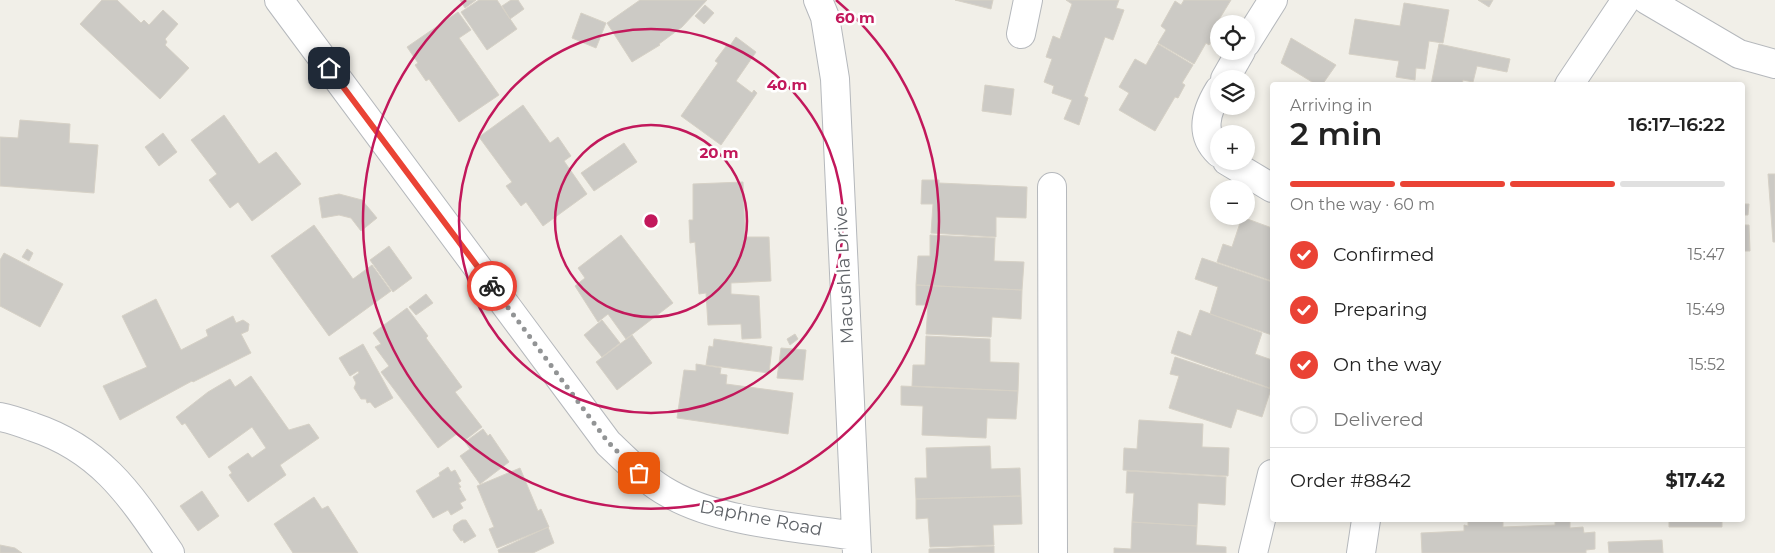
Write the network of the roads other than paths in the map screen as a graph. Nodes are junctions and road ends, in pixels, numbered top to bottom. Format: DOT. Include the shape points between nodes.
graph roads {
  1 [pos="279,0"];
  2 [pos="818,0"];
  3 [pos="1028,0"];
  4 [pos="1274,0"];
  5 [pos="1626,0"];
  6 [pos="1647,0"];
  7 [pos="1255,28"];
  8 [pos="1021,34"];
  9 [pos="1775,64"];
  10 [pos="1571,82"];
  11 [pos="1210,107"];
  12 [pos="1210,143"];
  13 [pos="1242,170"];
  14 [pos="1052,187"];
  15 [pos="1270,187"];
  16 [pos="0,417"];
  17 [pos="1270,482"];
  18 [pos="1366,522"];
  19 [pos="856,544"];
  20 [pos="170,553"];
  21 [pos="1053,553"];
  22 [pos="1253,553"];
  23 [pos="1361,553"];
  1 -- 19 [label="street, Daphne Road" via="608,442 639,473 669,494 703,509"];
  2 -- 19 [label="street, Macushla Drive" via="825,17 835,79"];
  3 -- 8 [label="street"];
  4 -- 7 [label="street"];
  5 -- 10 [label="street"];
  6 -- 9 [label="street" via="1739,54"];
  11 -- 12 [label="street" via="1206,129"];
  13 -- 15 [label="street"];
  14 -- 21 [label="street"];
  16 -- 20 [label="street" via="59,436 95,460 123,487"];
  17 -- 22 [label="street"];
  18 -- 23 [label="street"];
}
